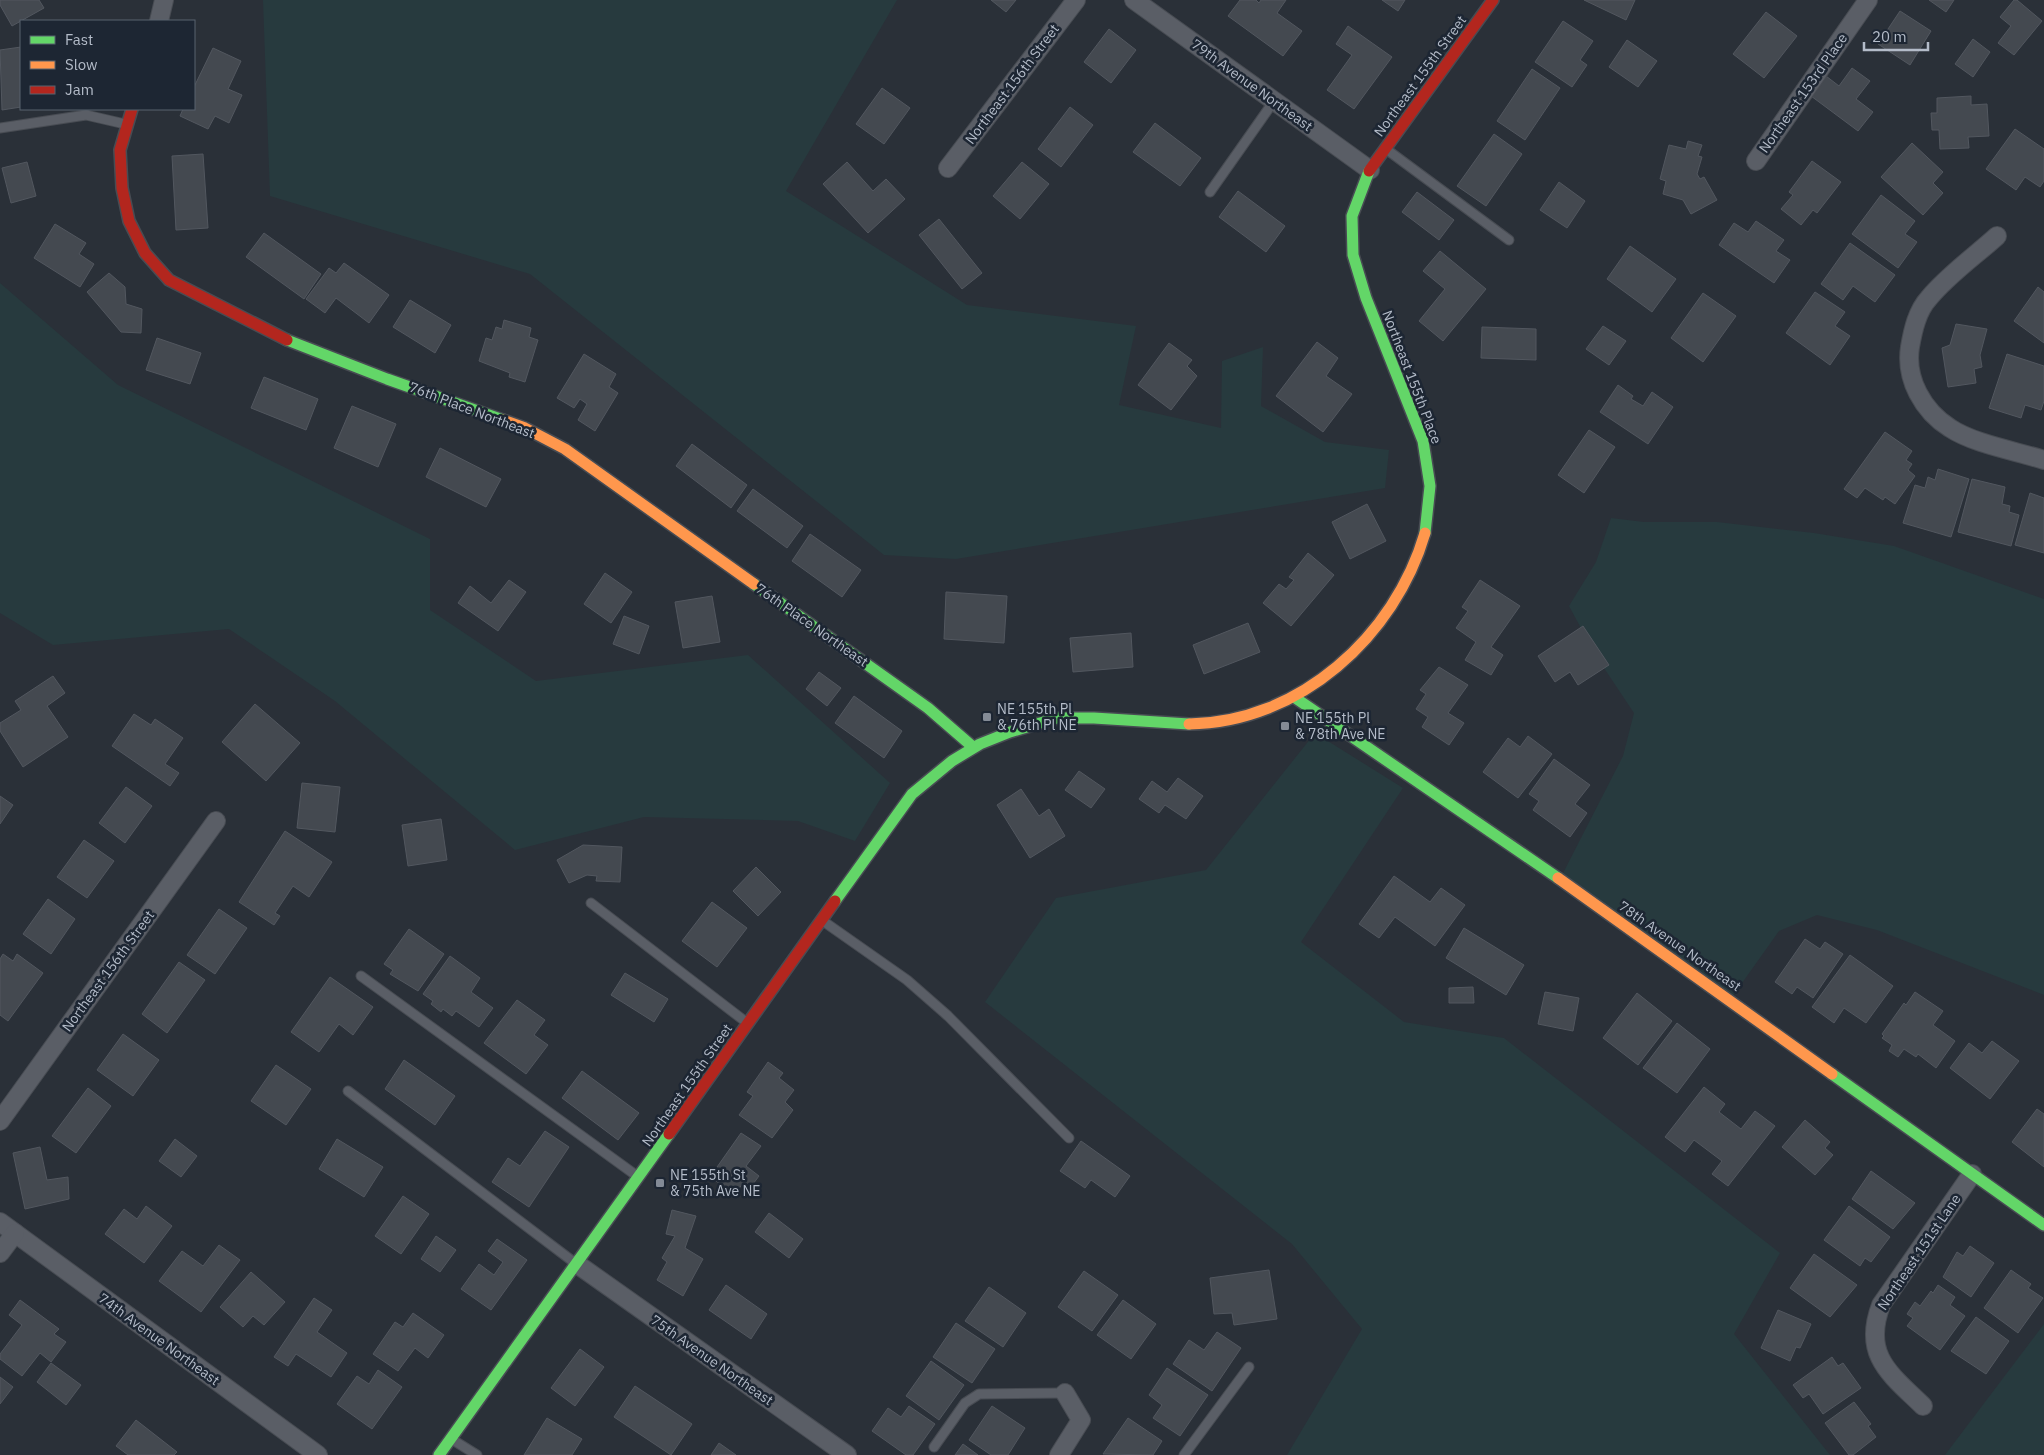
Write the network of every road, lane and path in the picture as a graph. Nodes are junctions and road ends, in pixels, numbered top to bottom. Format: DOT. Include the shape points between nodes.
graph roads {
  1 [pos="164,0"];
  2 [pos="1076,0"];
  3 [pos="1134,0"];
  4 [pos="1494,0"];
  5 [pos="1868,0"];
  6 [pos="159,20"];
  7 [pos="1274,101"];
  8 [pos="132,110"];
  9 [pos="128,125"];
  10 [pos="0,128"];
  11 [pos="1386,149"];
  12 [pos="1756,161"];
  13 [pos="948,168"];
  14 [pos="1370,170"];
  15 [pos="1210,192"];
  16 [pos="1997,236"];
  17 [pos="1509,240"];
  18 [pos="2044,460"];
  19 [pos="1294,697"];
  20 [pos="972,747"];
  21 [pos="216,821"];
  22 [pos="591,903"];
  23 [pos="822,920"];
  24 [pos="361,976"];
  25 [pos="748,1024"];
  26 [pos="348,1091"];
  27 [pos="0,1121"];
  28 [pos="1069,1138"];
  29 [pos="1972,1174"];
  30 [pos="639,1178"];
  31 [pos="0,1222"];
  32 [pos="2044,1225"];
  33 [pos="14,1233"];
  34 [pos="0,1253"];
  35 [pos="577,1264"];
  36 [pos="1249,1367"];
  37 [pos="1065,1393"];
  38 [pos="1923,1406"];
  39 [pos="451,1438"];
  40 [pos="934,1447"];
  41 [pos="318,1455"];
  42 [pos="439,1455"];
  43 [pos="477,1455"];
  44 [pos="847,1455"];
  45 [pos="1059,1455"];
  46 [pos="1184,1455"];
  1 -- 6 [label="street"];
  2 -- 13 [label="street, Northeast 156th Street"];
  3 -- 7 [label="street, 79th Avenue Northeast"];
  4 -- 11 [label="street, Northeast 155th Street"];
  5 -- 12 [label="street, Northeast 153rd Place"];
  7 -- 14 [label="street, 79th Avenue Northeast"];
  7 -- 15 [label="lane"];
  8 -- 9 [label="street, 76th Place Northeast"];
  9 -- 10 [label="lane" via="86,115"];
  9 -- 20 [label="street, 76th Place Northeast" via="120,150 122,188 130,221 145,253 169,280 283,338 525,428 565,449 928,708"];
  11 -- 14 [label="street, Northeast 155th Street"];
  11 -- 17 [label="lane"];
  14 -- 19 [label="street, Northeast 155th Place" via="1350,230 1354,262 1423,440 1430,476 1430,513 1415,563 1380,623 1324,677"];
  16 -- 18 [label="street" via="1928,298 1915,323 1911,343 1909,357 1913,386 1928,410 1950,428 1971,438"];
  19 -- 20 [label="street, Northeast 155th Place" via="1242,717 1204,724 1099,717 1054,718 1009,731"];
  19 -- 29 [label="street, 78th Avenue Northeast" via="1560,879"];
  20 -- 23 [label="street, Northeast 155th Street" via="938,770 912,794"];
  21 -- 27 [label="street, Northeast 156th Street"];
  22 -- 25 [label="lane"];
  23 -- 25 [label="street, Northeast 155th Street"];
  23 -- 28 [label="lane" via="907,980 941,1010"];
  24 -- 30 [label="lane"];
  25 -- 30 [label="street, Northeast 155th Street"];
  26 -- 35 [label="lane"];
  29 -- 32 [label="street, 78th Avenue Northeast"];
  29 -- 38 [label="street, Northeast 151st Lane" via="1881,1305 1874,1324 1875,1342 1882,1363"];
  30 -- 35 [label="street, Northeast 155th Street"];
  31 -- 33 [label="street, 74th Avenue Northeast"];
  33 -- 34 [label="street"];
  33 -- 41 [label="street, 74th Avenue Northeast"];
  35 -- 39 [label="street, Northeast 155th Street"];
  35 -- 44 [label="street, 75th Avenue Northeast"];
  36 -- 46 [label="lane"];
  37 -- 40 [label="lane" via="979,1394 965,1403"];
  37 -- 45 [label="street" via="1081,1420"];
  39 -- 42 [label="street, Northeast 155th Street"];
  39 -- 43 [label="lane"];
}
